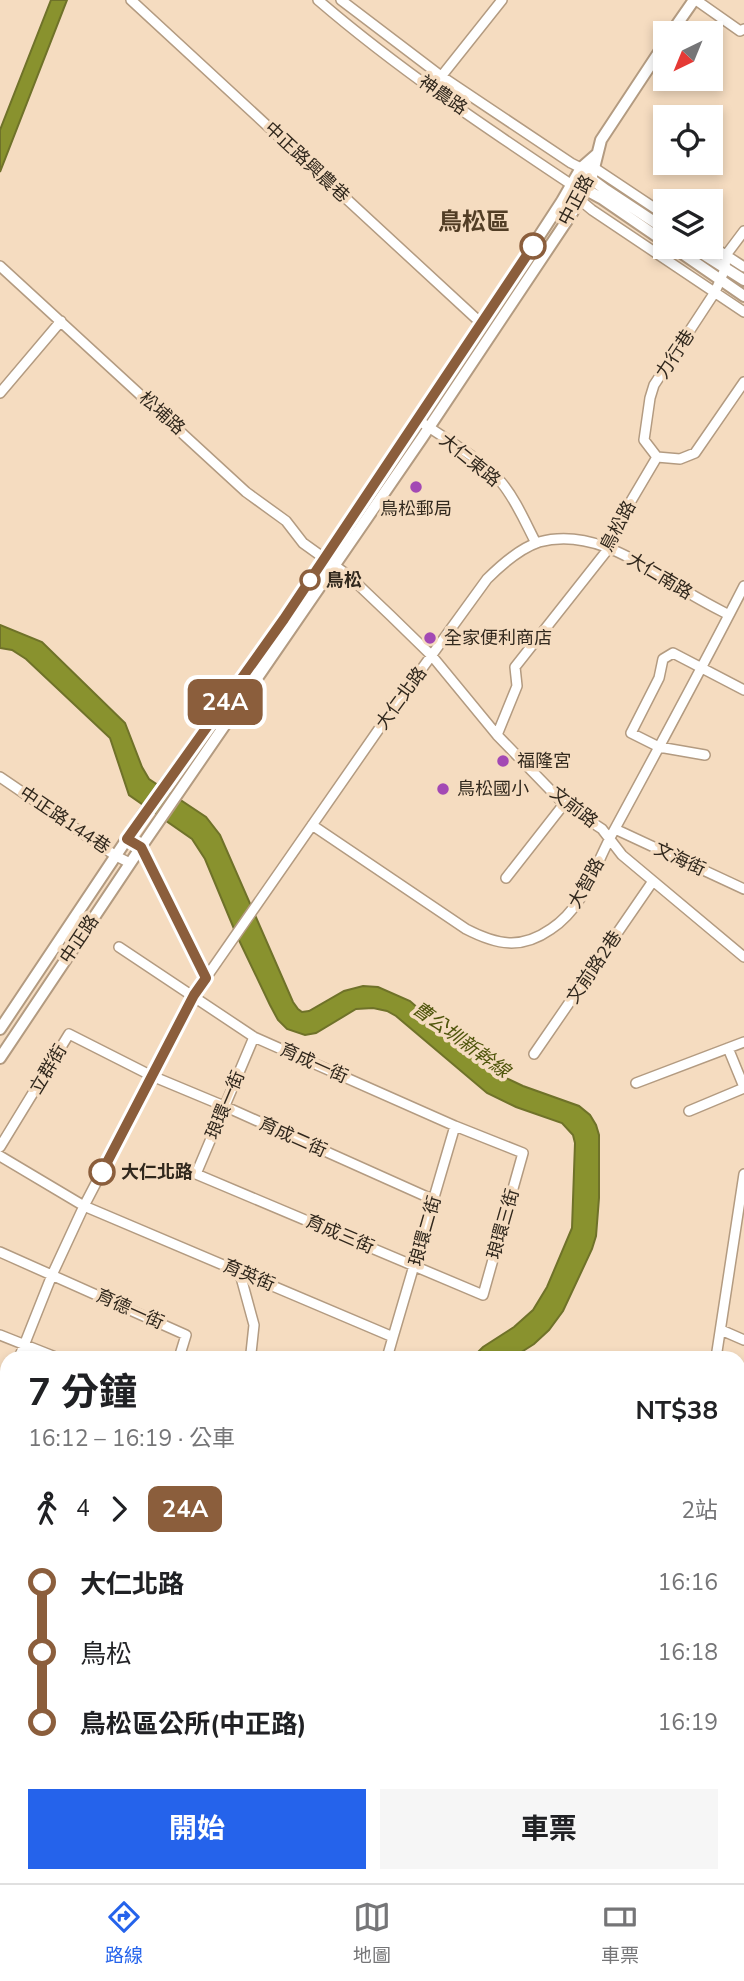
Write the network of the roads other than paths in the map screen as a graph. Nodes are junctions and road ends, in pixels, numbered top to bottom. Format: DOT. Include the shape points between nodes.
graph roads {
  1 [pos="131,0"];
  2 [pos="318,0"];
  3 [pos="341,0"];
  4 [pos="502,0"];
  5 [pos="695,0"];
  6 [pos="680,21"];
  7 [pos="744,29"];
  8 [pos="653,61"];
  9 [pos="440,76"];
  10 [pos="432,88"];
  11 [pos="597,154"];
  12 [pos="593,167"];
  13 [pos="581,168"];
  14 [pos="589,184"];
  15 [pos="572,185"];
  16 [pos="580,200"];
  17 [pos="653,207"];
  18 [pos="653,222"];
  19 [pos="744,231"];
  20 [pos="653,233"];
  21 [pos="723,253"];
  22 [pos="726,255"];
  23 [pos="690,259"];
  24 [pos="711,259"];
  25 [pos="0,266"];
  26 [pos="744,267"];
  27 [pos="725,268"];
  28 [pos="721,281"];
  29 [pos="744,281"];
  30 [pos="715,292"];
  31 [pos="744,296"];
  32 [pos="744,312"];
  33 [pos="61,321"];
  34 [pos="482,324"];
  35 [pos="744,382"];
  36 [pos="0,393"];
  37 [pos="418,420"];
  38 [pos="429,427"];
  39 [pos="657,457"];
  40 [pos="536,543"];
  41 [pos="609,548"];
  42 [pos="324,558"];
  43 [pos="335,566"];
  44 [pos="744,586"];
  45 [pos="729,615"];
  46 [pos="432,656"];
  47 [pos="701,668"];
  48 [pos="744,690"];
  49 [pos="497,735"];
  50 [pos="659,747"];
  51 [pos="705,755"];
  52 [pos="0,776"];
  53 [pos="564,804"];
  54 [pos="312,825"];
  55 [pos="615,829"];
  56 [pos="127,839"];
  57 [pos="610,839"];
  58 [pos="141,847"];
  59 [pos="116,856"];
  60 [pos="130,863"];
  61 [pos="506,878"];
  62 [pos="653,881"];
  63 [pos="744,889"];
  64 [pos="119,947"];
  65 [pos="744,957"];
  66 [pos="206,978"];
  67 [pos="194,995"];
  68 [pos="0,1031"];
  69 [pos="254,1037"];
  70 [pos="11,1041"];
  71 [pos="744,1042"];
  72 [pos="728,1048"];
  73 [pos="534,1054"];
  74 [pos="0,1058"];
  75 [pos="152,1076"];
  76 [pos="636,1083"];
  77 [pos="744,1088"];
  78 [pos="224,1106"];
  79 [pos="689,1111"];
  80 [pos="456,1126"];
  81 [pos="0,1147"];
  82 [pos="523,1153"];
  83 [pos="0,1156"];
  84 [pos="196,1174"];
  85 [pos="744,1174"];
  86 [pos="434,1200"];
  87 [pos="84,1206"];
  88 [pos="0,1252"];
  89 [pos="415,1266"];
  90 [pos="239,1270"];
  91 [pos="52,1275"];
  92 [pos="483,1295"];
  93 [pos="721,1330"];
  94 [pos="0,1335"];
  95 [pos="393,1337"];
  96 [pos="744,1340"];
  97 [pos="23,1345"];
  98 [pos="21,1351"];
  99 [pos="39,1351"];
  100 [pos="181,1351"];
  101 [pos="251,1351"];
  102 [pos="389,1351"];
  103 [pos="717,1351"];
  1 -- 34 [label="street, 中正路興農巷"];
  2 -- 10 [label="street, 神農路"];
  3 -- 9 [label="street, 神農路"];
  4 -- 9 [label="street"];
  5 -- 6 [label="main road"];
  5 -- 7 [label="street" via="740,31"];
  8 -- 11 [label="main road, 中正路" via="611,122"];
  9 -- 10 [label="street"];
  9 -- 13 [label="street, 神農路"];
  10 -- 15 [label="street, 神農路"];
  11 -- 12 [label="main road, 中正路"];
  11 -- 13 [label="main road, 中正路"];
  12 -- 13 [label="street"];
  12 -- 14 [label="main road, 中正路"];
  12 -- 17 [label="street"];
  13 -- 14 [label="main road"];
  13 -- 15 [label="main road, 中正路"];
  14 -- 15 [label="main road"];
  14 -- 16 [label="main road, 中正路"];
  14 -- 18 [label="main road"];
  14 -- 20 [label="main road"];
  15 -- 16 [label="street"];
  15 -- 34 [label="main road, 中正路"];
  16 -- 30 [label="street"];
  16 -- 38 [label="main road, 中正路"];
  19 -- 22 [label="street"];
  21 -- 22 [label="street"];
  22 -- 26 [label="street"];
  22 -- 27 [label="street, 力行巷"];
  23 -- 28 [label="main road"];
  24 -- 27 [label="main road"];
  25 -- 33 [label="street, 松埔路"];
  27 -- 28 [label="street, 力行巷"];
  27 -- 29 [label="main road"];
  28 -- 30 [label="street, 力行巷"];
  28 -- 31 [label="main road"];
  30 -- 32 [label="street"];
  30 -- 39 [label="street, 力行巷" via="654,385 644,440"];
  33 -- 36 [label="street"];
  33 -- 42 [label="street, 松埔路"];
  34 -- 37 [label="main road, 中正路"];
  35 -- 39 [label="street" via="695,453 680,459"];
  37 -- 38 [label="street, 大仁東路"];
  37 -- 42 [label="main road, 中正路"];
  38 -- 40 [label="street, 大仁東路" via="501,482"];
  38 -- 43 [label="main road, 中正路"];
  39 -- 41 [label="street, 鳥松路"];
  40 -- 41 [label="street, 大仁南路" via="580,540"];
  40 -- 46 [label="street, 大仁南路" via="487,579"];
  41 -- 45 [label="street, 大仁南路"];
  41 -- 49 [label="street, 鳥松路" via="515,667 517,686"];
  42 -- 43 [label="street, 文前路"];
  42 -- 56 [label="main road, 中正路"];
  43 -- 46 [label="street, 文前路"];
  43 -- 58 [label="main road, 中正路"];
  44 -- 45 [label="street, 大智路"];
  45 -- 47 [label="street, 大智路"];
  46 -- 49 [label="street, 文前路"];
  46 -- 54 [label="street, 大仁北路"];
  47 -- 48 [label="street"];
  47 -- 50 [label="street, 大智路"];
  47 -- 50 [label="street" via="673,653 663,660 659,678 631,733"];
  49 -- 53 [label="street, 文前路"];
  50 -- 51 [label="street"];
  50 -- 55 [label="street, 大智路"];
  52 -- 59 [label="street, 中正路144巷"];
  53 -- 57 [label="street, 文前路"];
  53 -- 61 [label="street"];
  54 -- 57 [label="street, 大智路" via="466,929 486,940 513,944 550,931 566,918 581,900"];
  54 -- 66 [label="street, 大仁北路"];
  55 -- 57 [label="street, 大智路"];
  55 -- 63 [label="street, 文海街"];
  56 -- 58 [label="street"];
  56 -- 59 [label="main road, 中正路"];
  57 -- 62 [label="street, 文前路"];
  58 -- 60 [label="main road, 中正路"];
  58 -- 66 [label="street"];
  59 -- 60 [label="street, 中正路144巷"];
  59 -- 68 [label="main road, 中正路"];
  60 -- 70 [label="main road, 中正路"];
  62 -- 65 [label="street, 文前路"];
  62 -- 73 [label="street, 文前路2巷"];
  64 -- 67 [label="street, 育成一街"];
  66 -- 67 [label="street, 大仁北路"];
  67 -- 69 [label="street, 育成一街"];
  67 -- 75 [label="street, 大仁北路"];
  68 -- 70 [label="street"];
  69 -- 78 [label="street, 琅環一街"];
  69 -- 80 [label="street, 育成一街"];
  70 -- 74 [label="main road, 中正路"];
  71 -- 72 [label="street"];
  72 -- 76 [label="street"];
  72 -- 77 [label="street"];
  75 -- 78 [label="street, 育成二街"];
  75 -- 81 [label="street, 立群街" via="69,1034"];
  75 -- 87 [label="street, 大仁北路"];
  77 -- 79 [label="street"];
  78 -- 84 [label="street, 琅環一街"];
  78 -- 86 [label="street, 育成二街"];
  80 -- 82 [label="street, 育成一街"];
  80 -- 86 [label="street, 琅環二街"];
  82 -- 92 [label="street, 琅環三街"];
  83 -- 87 [label="street, 育英街"];
  84 -- 89 [label="street, 育成三街"];
  85 -- 93 [label="street"];
  86 -- 89 [label="street, 琅環二街"];
  87 -- 90 [label="street, 育英街"];
  87 -- 91 [label="street, 大仁北路"];
  88 -- 91 [label="street"];
  89 -- 92 [label="street, 育成三街"];
  89 -- 95 [label="street, 琅環二街"];
  90 -- 95 [label="street, 育英街"];
  90 -- 101 [label="street" via="254,1325"];
  91 -- 97 [label="street, 大仁北路"];
  91 -- 100 [label="street, 育德一街" via="186,1335"];
  93 -- 96 [label="street"];
  93 -- 103 [label="street"];
  94 -- 97 [label="street"];
  95 -- 102 [label="street"];
  97 -- 98 [label="street, 大仁北路"];
  97 -- 99 [label="street"];
}
